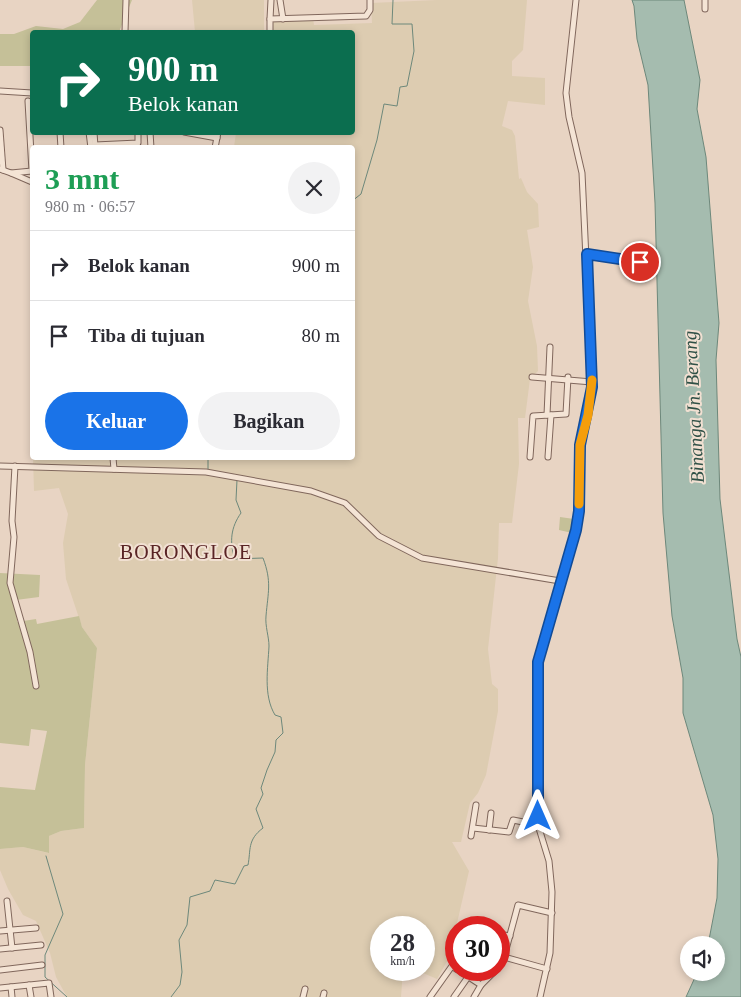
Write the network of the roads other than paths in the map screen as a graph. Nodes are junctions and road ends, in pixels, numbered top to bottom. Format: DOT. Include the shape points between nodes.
graph roads {
  1 [pos="126,0"];
  2 [pos="271,0"];
  3 [pos="280,0"];
  4 [pos="370,0"];
  5 [pos="576,0"];
  6 [pos="705,0"];
  7 [pos="705,9"];
  8 [pos="270,19"];
  9 [pos="282,19"];
  10 [pos="125,30"];
  11 [pos="270,30"];
  12 [pos="0,91"];
  13 [pos="30,93"];
  14 [pos="28,101"];
  15 [pos="0,130"];
  16 [pos="138,135"];
  17 [pos="0,137"];
  18 [pos="31,145"];
  19 [pos="116,145"];
  20 [pos="2,170"];
  21 [pos="30,171"];
  22 [pos="11,173"];
  23 [pos="30,181"];
  24 [pos="587,254"];
  25 [pos="651,264"];
  26 [pos="550,347"];
  27 [pos="532,377"];
  28 [pos="547,378"];
  29 [pos="568,379"];
  30 [pos="592,380"];
  31 [pos="549,415"];
  32 [pos="530,457"];
  33 [pos="548,457"];
  34 [pos="113,460"];
  35 [pos="0,466"];
  36 [pos="15,466"];
  37 [pos="114,469"];
  38 [pos="560,581"];
  39 [pos="36,686"];
  40 [pos="476,805"];
  41 [pos="491,812"];
  42 [pos="538,824"];
  43 [pos="473,828"];
  44 [pos="489,830"];
  45 [pos="471,836"];
  46 [pos="7,901"];
  47 [pos="552,913"];
  48 [pos="36,928"];
  49 [pos="8,930"];
  50 [pos="0,931"];
  51 [pos="510,936"];
  52 [pos="41,945"];
  53 [pos="12,948"];
  54 [pos="0,949"];
  55 [pos="510,958"];
  56 [pos="42,965"];
  57 [pos="547,969"];
  58 [pos="0,970"];
  59 [pos="445,976"];
  60 [pos="465,981"];
  61 [pos="474,981"];
  62 [pos="485,981"];
  63 [pos="30,985"];
  64 [pos="481,985"];
  65 [pos="11,987"];
  66 [pos="0,988"];
  67 [pos="305,989"];
  68 [pos="12,997"];
  69 [pos="31,997"];
  70 [pos="51,997"];
  71 [pos="303,997"];
  72 [pos="430,997"];
  73 [pos="454,997"];
  74 [pos="474,997"];
  75 [pos="540,997"];
  1 -- 10 [label="street"];
  2 -- 8 [label="street"];
  3 -- 9 [label="street"];
  4 -- 9 [label="street" via="369,13 363,17"];
  5 -- 24 [label="street" via="566,94 582,173"];
  6 -- 7 [label="street"];
  8 -- 9 [label="street"];
  8 -- 11 [label="street"];
  12 -- 13 [label="street"];
  14 -- 18 [label="street"];
  15 -- 17 [label="street"];
  16 -- 19 [label="street" via="138,143"];
  17 -- 20 [label="street"];
  20 -- 22 [label="street"];
  21 -- 22 [label="street"];
  22 -- 23 [label="street"];
  24 -- 25 [label="street"];
  24 -- 30 [label="street"];
  26 -- 28 [label="street"];
  27 -- 28 [label="street"];
  28 -- 29 [label="street"];
  28 -- 31 [label="street"];
  29 -- 30 [label="street"];
  29 -- 31 [label="street" via="566,414"];
  30 -- 38 [label="street" via="580,445 578,520"];
  31 -- 32 [label="street" via="532,416"];
  31 -- 33 [label="street"];
  34 -- 37 [label="street"];
  35 -- 36 [label="street"];
  36 -- 37 [label="street"];
  36 -- 39 [label="street" via="10,583 30,652"];
  37 -- 38 [label="street" via="206,472 322,493 345,503 379,536 422,558"];
  38 -- 42 [label="street" via="536,674"];
  40 -- 43 [label="street"];
  41 -- 44 [label="street"];
  42 -- 44 [label="street" via="513,820 510,832"];
  42 -- 47 [label="street" via="549,861"];
  43 -- 44 [label="street"];
  43 -- 45 [label="street"];
  46 -- 49 [label="street"];
  47 -- 51 [label="street" via="518,905"];
  47 -- 57 [label="street"];
  48 -- 49 [label="street"];
  49 -- 50 [label="street"];
  49 -- 53 [label="street"];
  52 -- 53 [label="street"];
  53 -- 54 [label="street"];
  55 -- 57 [label="street"];
  56 -- 58 [label="street"];
  57 -- 75 [label="street"];
  59 -- 72 [label="street"];
  60 -- 73 [label="street"];
  61 -- 64 [label="street"];
  62 -- 64 [label="street"];
  63 -- 65 [label="street"];
  63 -- 69 [label="street"];
  63 -- 70 [label="street" via="49,983"];
  64 -- 74 [label="street"];
  65 -- 66 [label="street"];
  65 -- 68 [label="street"];
  67 -- 71 [label="street"];
}
